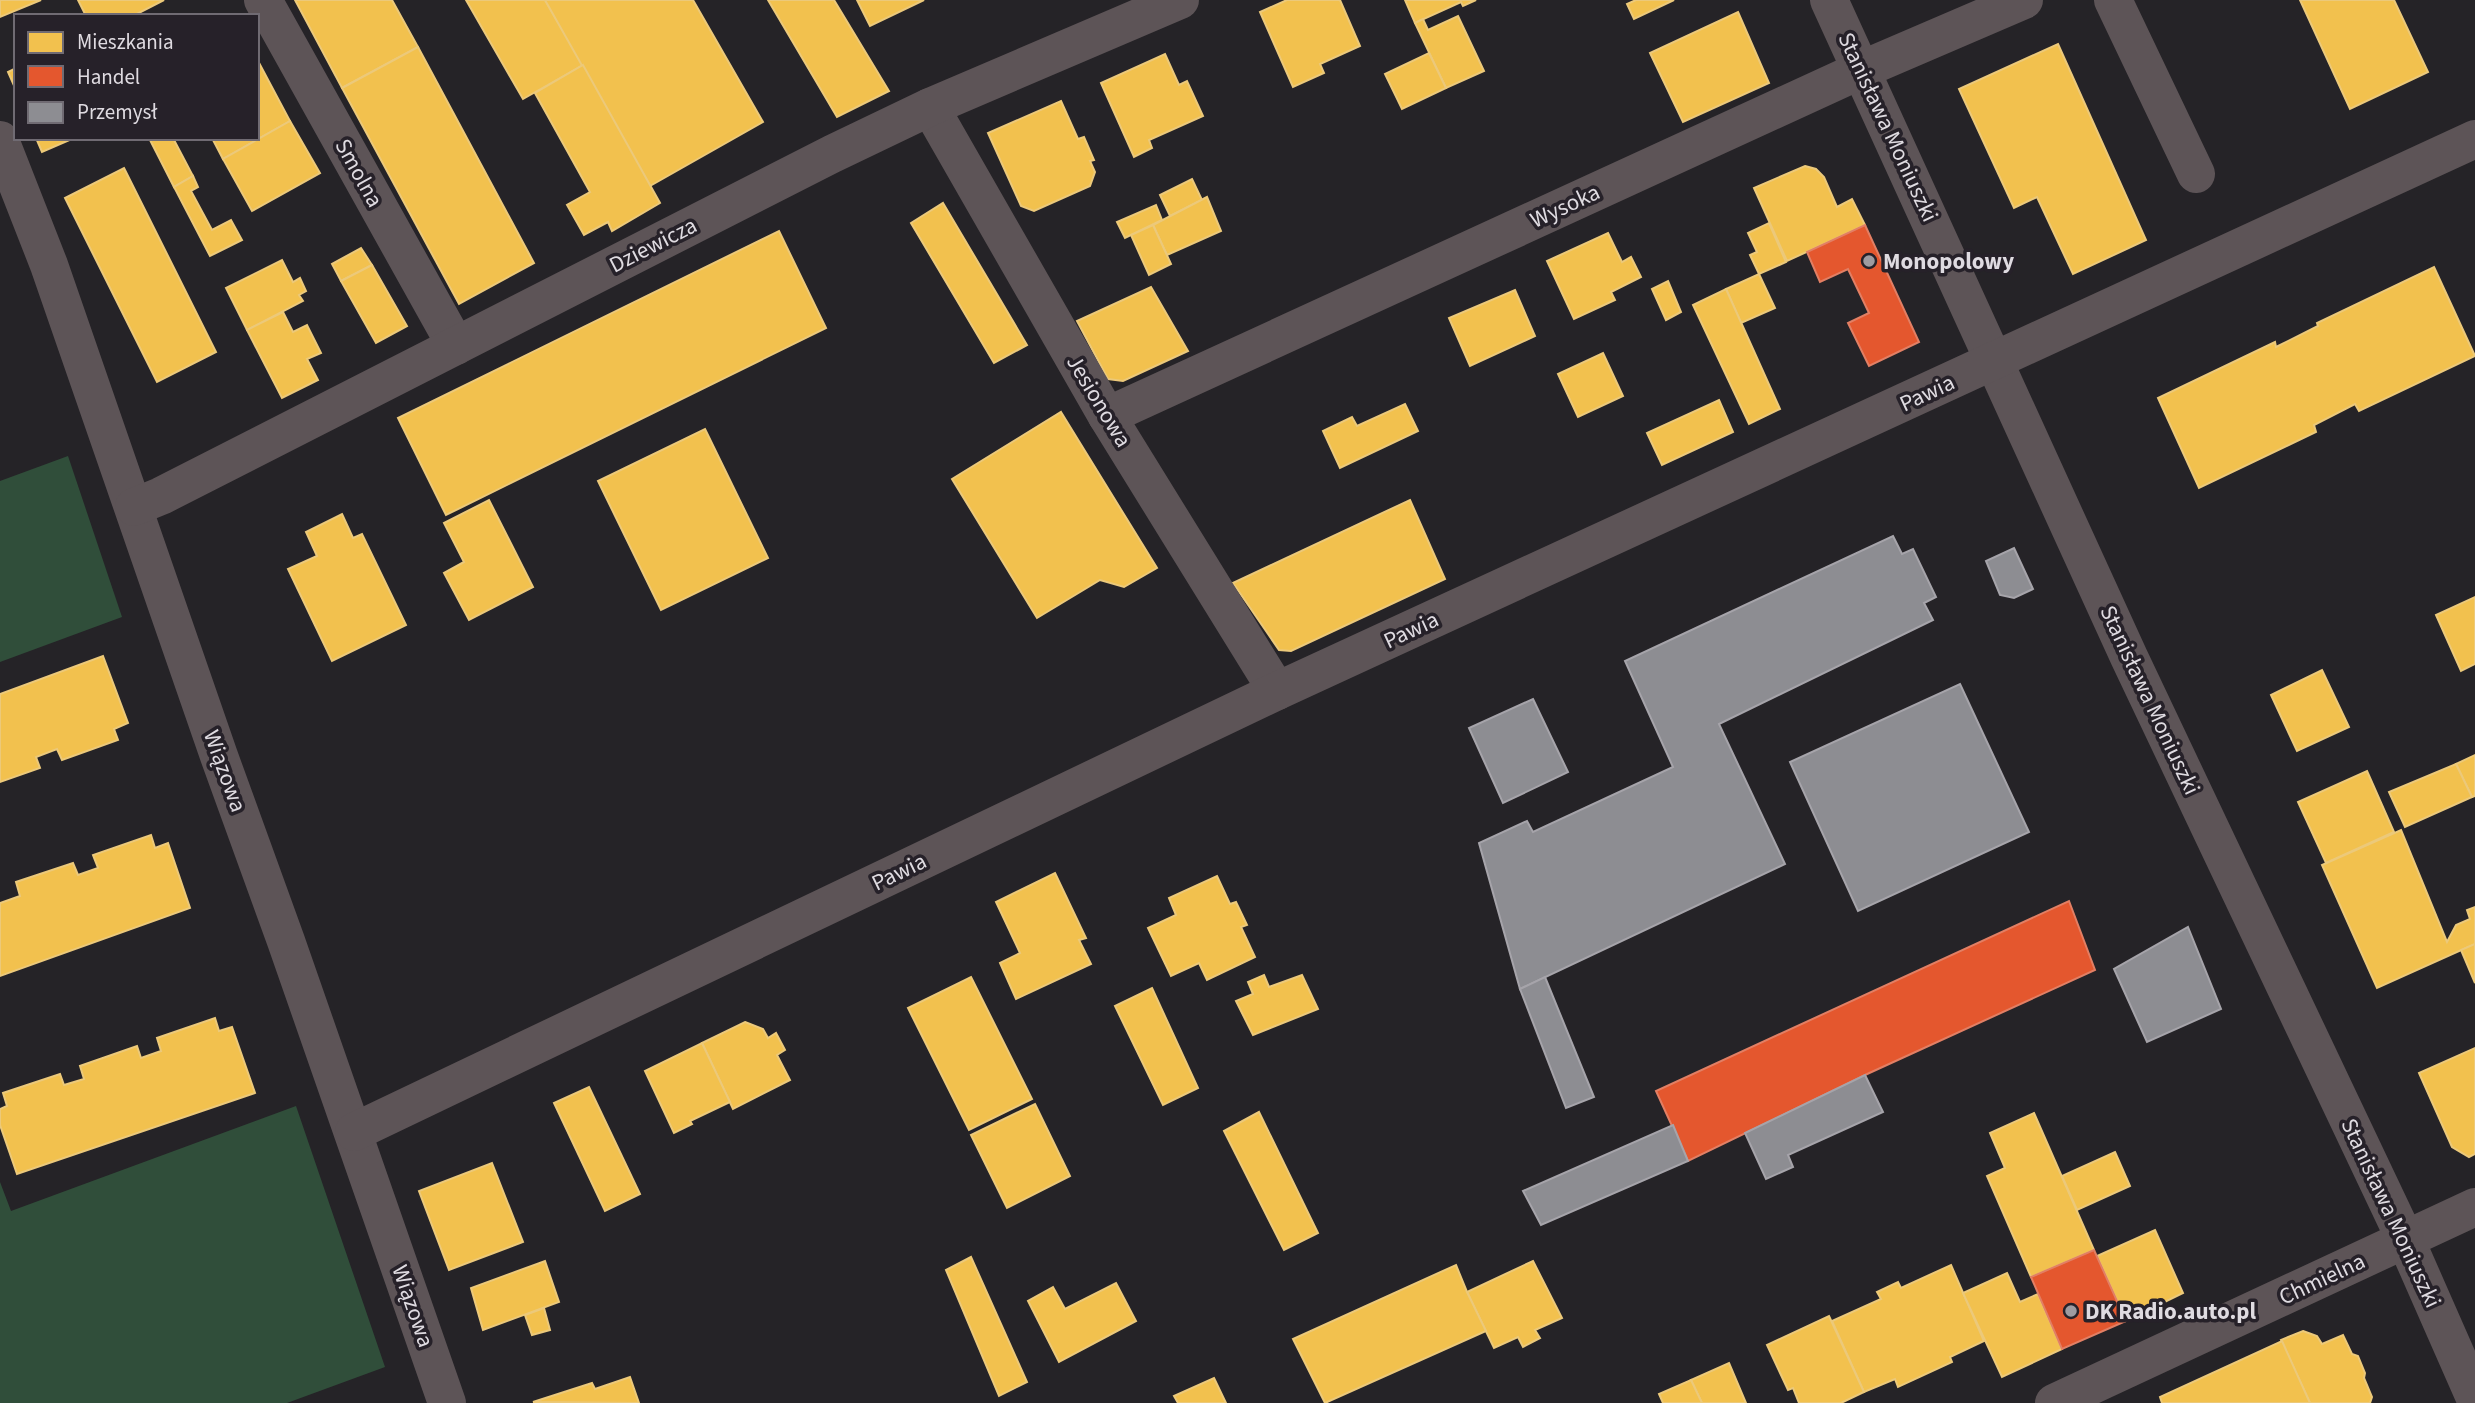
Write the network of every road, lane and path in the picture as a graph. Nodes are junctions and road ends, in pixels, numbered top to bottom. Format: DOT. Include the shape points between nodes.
graph roads {
  1 [pos="263,0"];
  2 [pos="1180,0"];
  3 [pos="1829,0"];
  4 [pos="2024,0"];
  5 [pos="2113,0"];
  6 [pos="1861,70"];
  7 [pos="930,107"];
  8 [pos="2475,139"];
  9 [pos="0,140"];
  10 [pos="2196,174"];
  11 [pos="456,346"];
  12 [pos="1995,362"];
  13 [pos="1107,416"];
  14 [pos="134,507"];
  15 [pos="1277,691"];
  16 [pos="354,1132"];
  17 [pos="2475,1207"];
  18 [pos="2406,1241"];
  19 [pos="2475,1398"];
  20 [pos="447,1403"];
  21 [pos="2054,1403"];
  1 -- 11 [label="street, Smolna"];
  2 -- 7 [label="street, Dziewicza"];
  3 -- 6 [label="street, Stanisława Moniuszki"];
  4 -- 6 [label="street, Wysoka"];
  5 -- 10 [label="street"];
  6 -- 12 [label="street, Stanisława Moniuszki"];
  6 -- 13 [label="street, Wysoka"];
  7 -- 11 [label="street, Dziewicza"];
  7 -- 13 [label="street, Jesionowa"];
  8 -- 12 [label="street, Pawia"];
  9 -- 14 [label="street, Wiązowa"];
  11 -- 14 [label="street, Dziewicza"];
  12 -- 15 [label="street, Pawia"];
  12 -- 18 [label="street, Stanisława Moniuszki"];
  13 -- 15 [label="street, Jesionowa"];
  14 -- 16 [label="street, Wiązowa"];
  15 -- 16 [label="street, Pawia"];
  16 -- 20 [label="street, Wiązowa"];
  17 -- 18 [label="street, Chmielna"];
  18 -- 19 [label="street, Stanisława Moniuszki"];
  18 -- 21 [label="street, Chmielna"];
}
